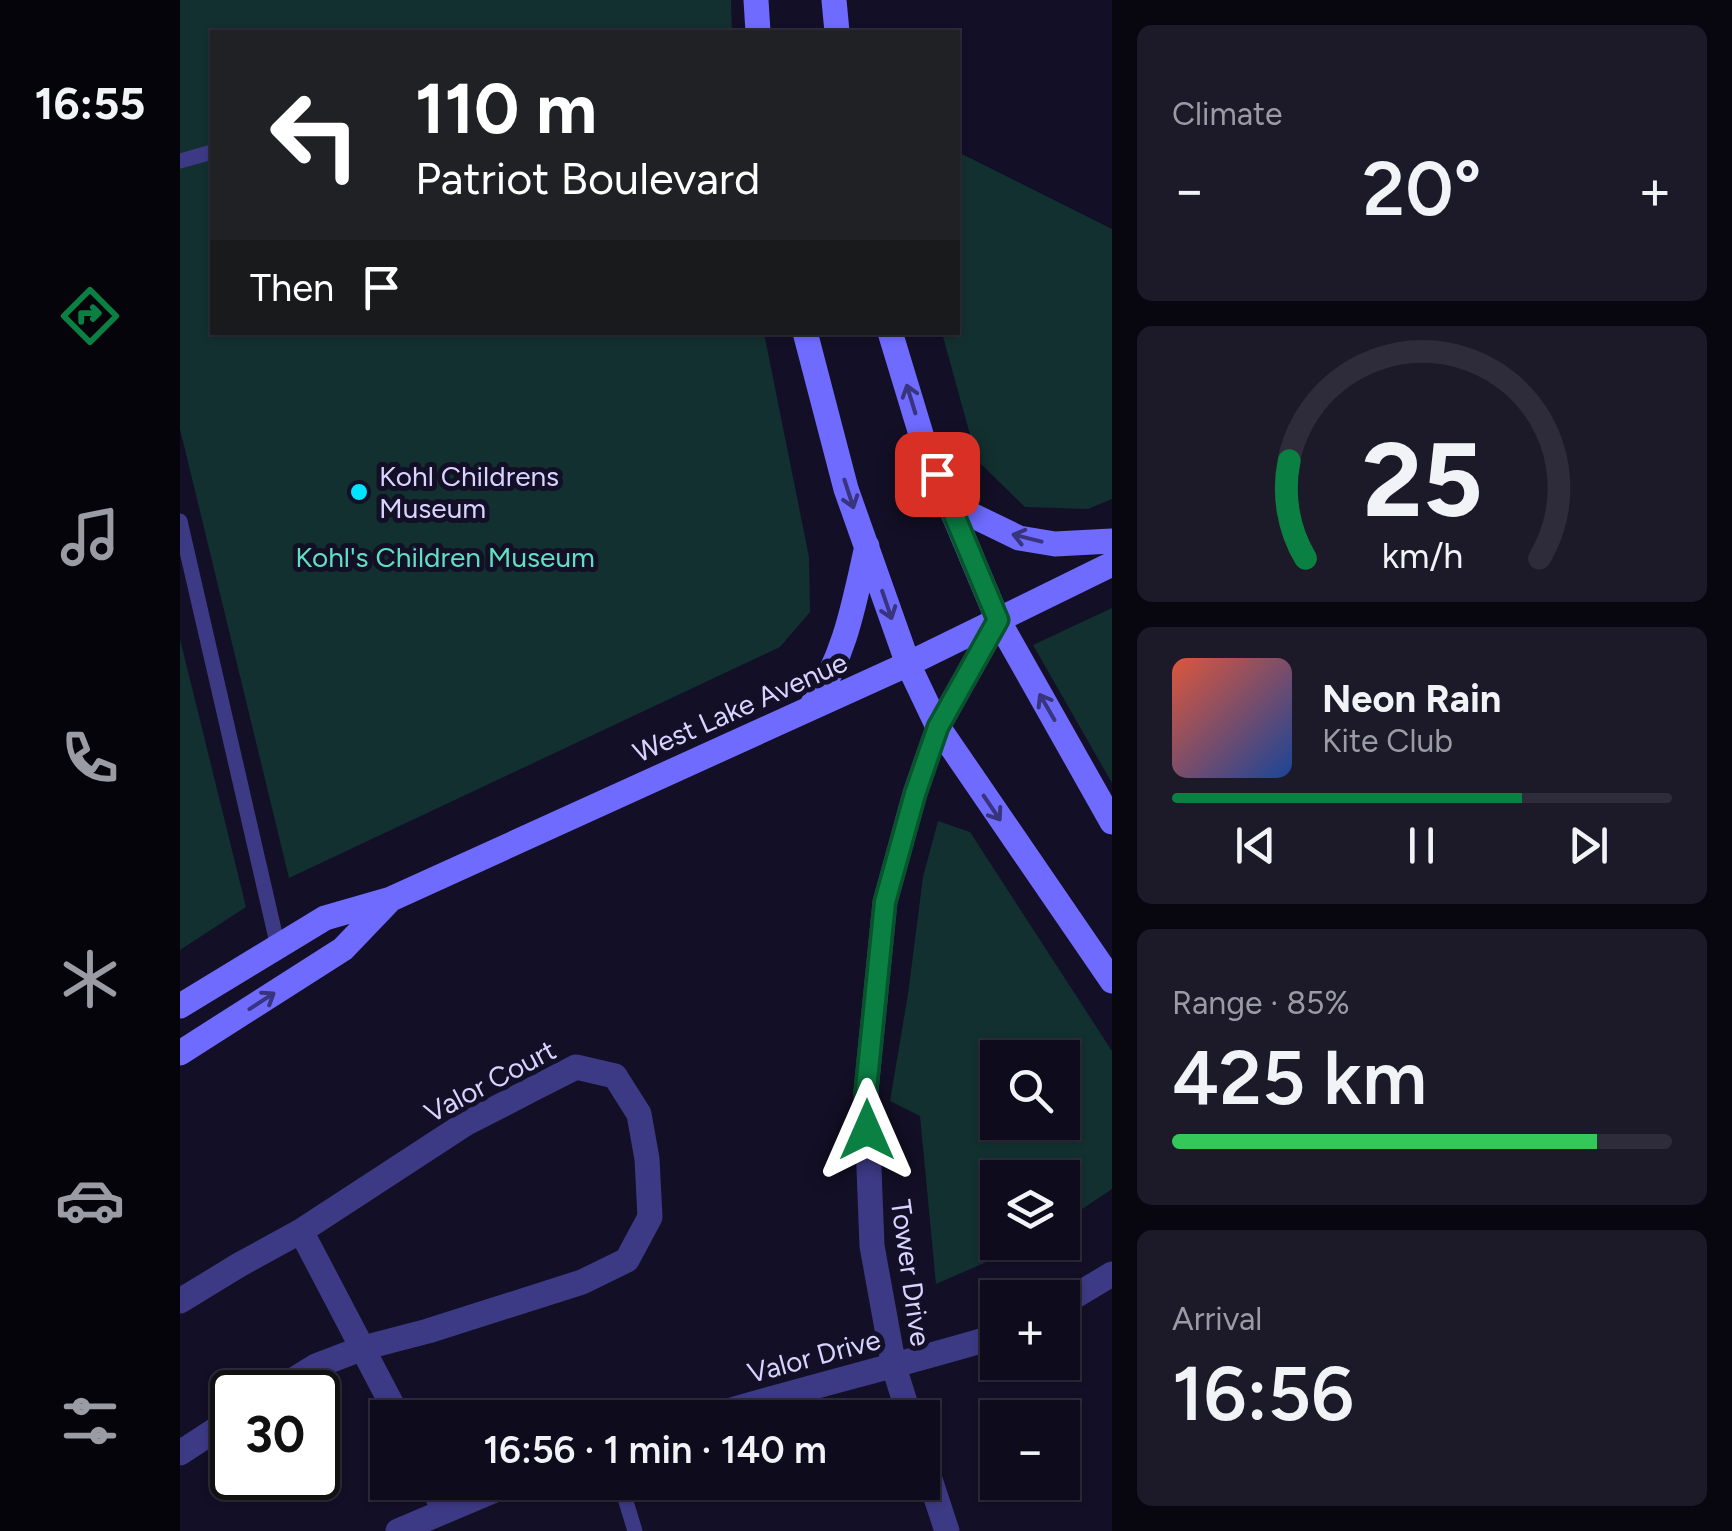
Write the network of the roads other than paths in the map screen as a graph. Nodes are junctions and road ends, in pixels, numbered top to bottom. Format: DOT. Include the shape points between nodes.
graph roads {
  1 [pos="756,0"];
  2 [pos="834,0"];
  3 [pos="758,30"];
  4 [pos="838,30"];
  5 [pos="210,153"];
  6 [pos="180,162"];
  7 [pos="806,335"];
  8 [pos="891,335"];
  9 [pos="949,504"];
  10 [pos="180,521"];
  11 [pos="1112,541"];
  12 [pos="867,546"];
  13 [pos="1112,564"];
  14 [pos="998,620"];
  15 [pos="908,664"];
  16 [pos="810,708"];
  17 [pos="938,727"];
  18 [pos="1112,822"];
  19 [pos="391,899"];
  20 [pos="278,947"];
  21 [pos="1112,982"];
  22 [pos="180,1006"];
  23 [pos="180,1053"];
  24 [pos="300,1231"];
  25 [pos="1112,1274"];
  26 [pos="1080,1293"];
  27 [pos="180,1301"];
  28 [pos="980,1341"];
  29 [pos="363,1348"];
  30 [pos="894,1367"];
  31 [pos="310,1370"];
  32 [pos="390,1400"];
  33 [pos="765,1400"];
  34 [pos="904,1400"];
  35 [pos="210,1433"];
  36 [pos="180,1453"];
  37 [pos="439,1500"];
  38 [pos="469,1500"];
  39 [pos="626,1500"];
  40 [pos="937,1500"];
  41 [pos="444,1510"];
  42 [pos="398,1531"];
  43 [pos="635,1531"];
  44 [pos="947,1531"];
  1 -- 3 [label="main road"];
  2 -- 4 [label="main road"];
  5 -- 6 [label="lane"];
  7 -- 12 [label="main road, one-way"];
  9 -- 8 [label="main road, one-way"];
  11 -- 9 [label="main road, one-way" via="1019,538"];
  9 -- 14 [label="main road"];
  10 -- 20 [label="lane"];
  12 -- 15 [label="main road, one-way"];
  12 -- 16 [label="main road" via="841,651"];
  13 -- 14 [label="main road, West Lake Avenue"];
  14 -- 15 [label="main road, West Lake Avenue"];
  14 -- 17 [label="street, Tower Drive"];
  18 -- 14 [label="main road, one-way"];
  15 -- 16 [label="main road, West Lake Avenue"];
  15 -- 17 [label="main road"];
  16 -- 19 [label="main road, West Lake Avenue"];
  17 -- 21 [label="main road, one-way"];
  17 -- 30 [label="street, Tower Drive" via="885,902 866,1090 872,1246"];
  19 -- 20 [label="main road, West Lake Avenue" via="325,918"];
  23 -- 19 [label="main road, West Lake Avenue, one-way" via="343,949"];
  20 -- 22 [label="main road, West Lake Avenue"];
  24 -- 27 [label="street, Valor Court"];
  24 -- 29 [label="street"];
  24 -- 29 [label="street, Valor Court" via="465,1124 576,1067 615,1076 639,1114 650,1217 628,1260 582,1282"];
  25 -- 26 [label="street"];
  28 -- 30 [label="street, Valor Drive"];
  29 -- 31 [label="street, Valor Court"];
  29 -- 32 [label="street"];
  30 -- 33 [label="street, Valor Drive"];
  30 -- 34 [label="street, Tower Drive"];
  35 -- 36 [label="street"];
  37 -- 41 [label="street"];
  38 -- 41 [label="street"];
  39 -- 43 [label="lane"];
  40 -- 44 [label="street"];
  41 -- 42 [label="street"];
}
